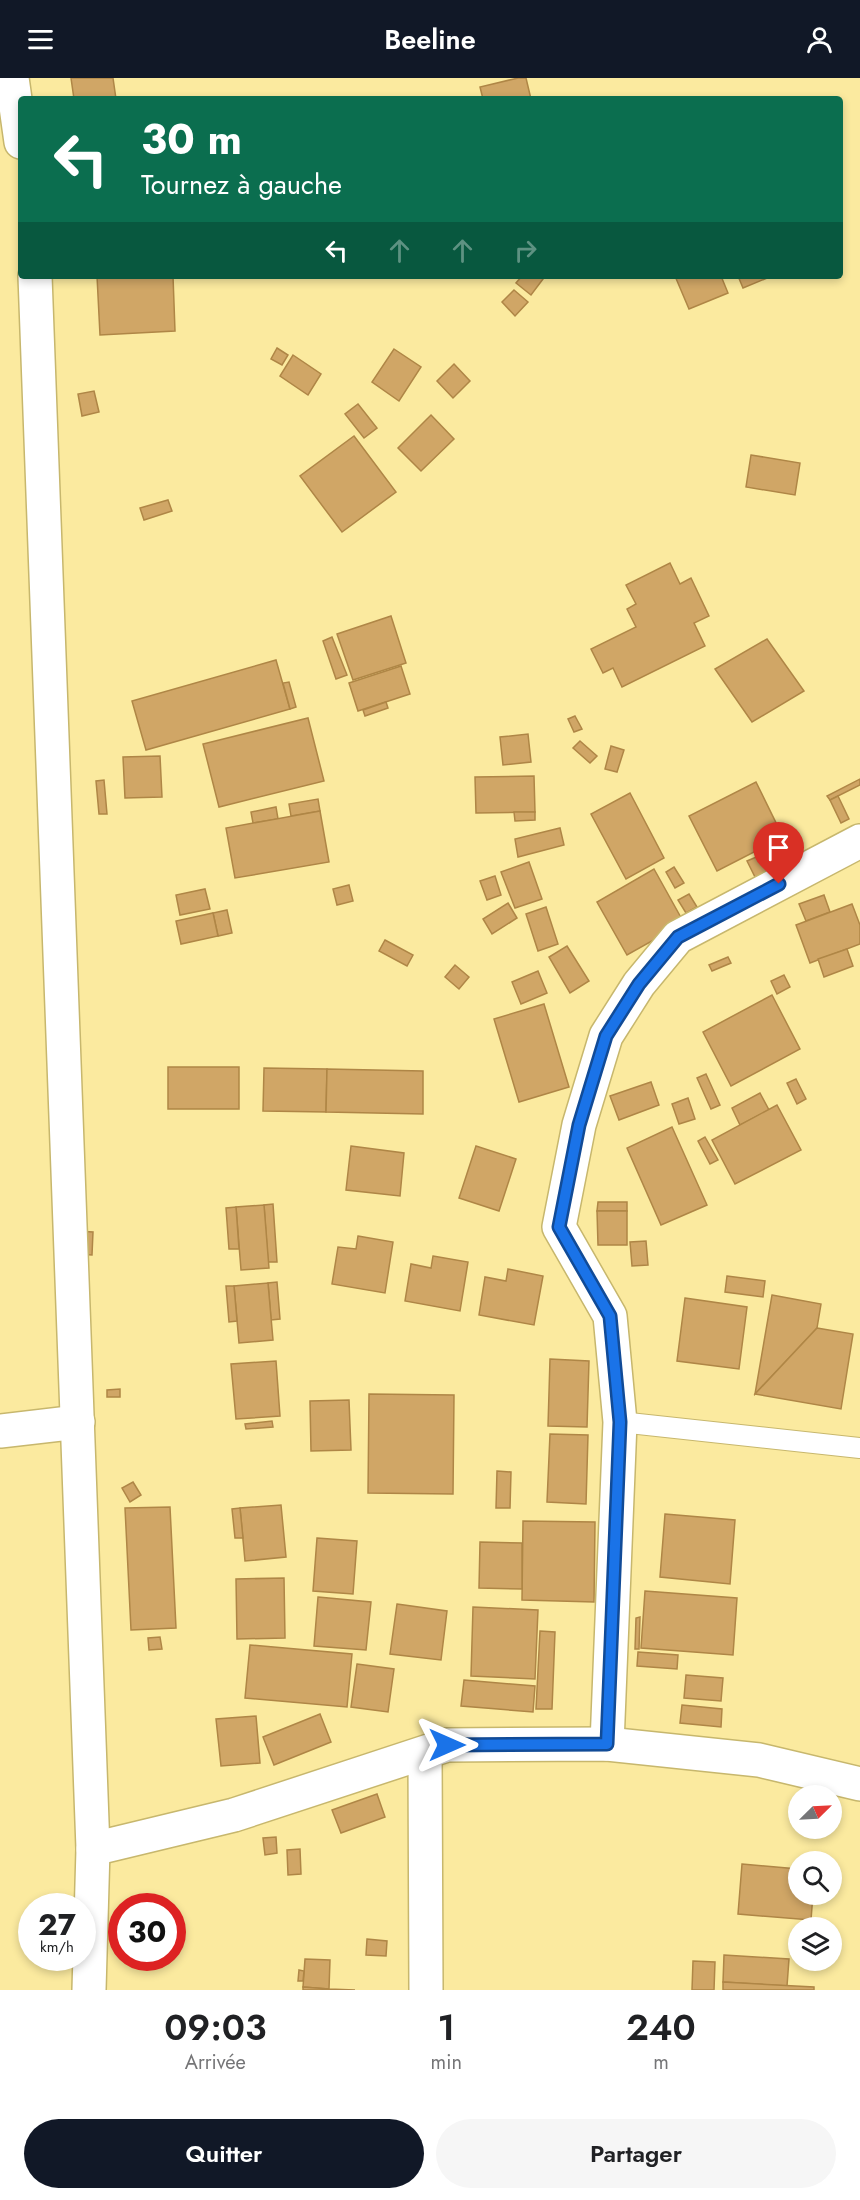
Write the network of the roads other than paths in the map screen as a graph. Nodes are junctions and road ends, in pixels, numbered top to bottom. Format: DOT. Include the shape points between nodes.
graph roads {
  1 [pos="12,78"];
  2 [pos="18,121"];
  3 [pos="35,279"];
  4 [pos="860,841"];
  5 [pos="78,1422"];
  6 [pos="620,1422"];
  7 [pos="0,1431"];
  8 [pos="860,1448"];
  9 [pos="607,1744"];
  10 [pos="425,1754"];
  11 [pos="860,1784"];
  12 [pos="93,1849"];
  13 [pos="89,1990"];
  14 [pos="426,1990"];
  1 -- 2 [label="street"];
  3 -- 5 [label="street"];
  4 -- 6 [label="street" via="678,937 639,984 606,1036 579,1125 559,1227 610,1316"];
  5 -- 7 [label="street"];
  5 -- 12 [label="street"];
  6 -- 8 [label="lane"];
  6 -- 9 [label="street"];
  9 -- 10 [label="street" via="447,1745"];
  9 -- 11 [label="street" via="759,1760"];
  10 -- 12 [label="street" via="234,1815"];
  10 -- 14 [label="street"];
  12 -- 13 [label="street"];
}
